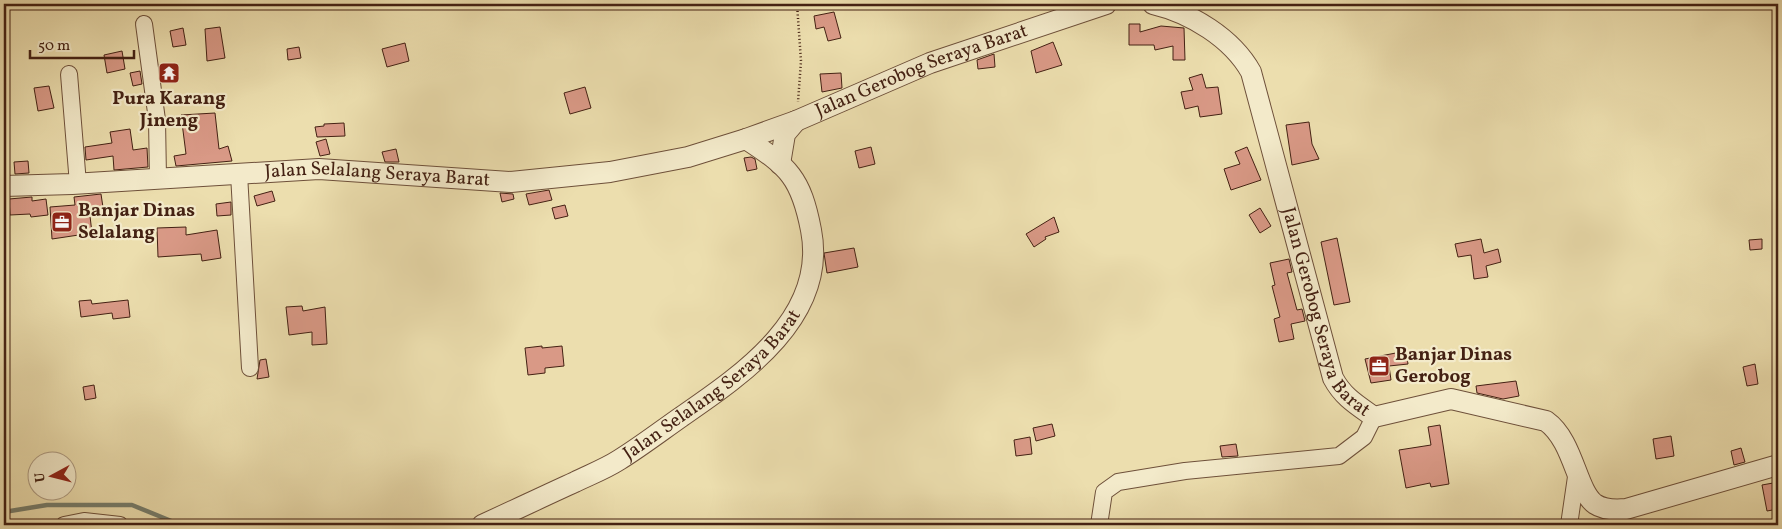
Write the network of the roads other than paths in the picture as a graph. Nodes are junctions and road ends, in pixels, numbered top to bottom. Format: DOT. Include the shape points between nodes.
graph roads {
  1 [pos="1106,4"];
  2 [pos="1153,4"];
  3 [pos="144,24"];
  4 [pos="69,74"];
  5 [pos="796,121"];
  6 [pos="746,139"];
  7 [pos="780,164"];
  8 [pos="239,174"];
  9 [pos="158,178"];
  10 [pos="78,184"];
  11 [pos="4,186"];
  12 [pos="250,368"];
  13 [pos="1374,417"];
  14 [pos="1778,465"];
  15 [pos="1577,470"];
  16 [pos="64,525"];
  17 [pos="120,525"];
  18 [pos="482,525"];
  19 [pos="1099,525"];
  20 [pos="1569,525"];
  1 -- 5 [label="street, Jalan Gerobog Seraya Barat" via="930,63"];
  2 -- 13 [label="street, Jalan Gerobog Seraya Barat" via="1176,11 1212,30 1245,62 1333,378 1350,401"];
  3 -- 9 [label="street" via="157,120"];
  4 -- 10 [label="street"];
  5 -- 6 [label="street, Jalan Selalang Seraya Barat"];
  5 -- 7 [label="street" via="785,134"];
  6 -- 7 [label="street, Jalan Selalang Seraya Barat"];
  6 -- 8 [label="street, Jalan Selalang Seraya Barat" via="680,158 610,172 543,180 485,182 391,172 319,169"];
  7 -- 18 [label="street, Jalan Selalang Seraya Barat" via="799,186 808,211 813,255 807,291 776,341 732,382 618,461"];
  8 -- 9 [label="street, Jalan Selalang Seraya Barat"];
  8 -- 12 [label="street"];
  9 -- 10 [label="street, Jalan Selalang Seraya Barat"];
  10 -- 11 [label="street, Jalan Selalang Seraya Barat"];
  13 -- 15 [label="street, Jalan Gerobog Seraya Barat" via="1451,399 1546,421 1560,436"];
  13 -- 19 [label="street" via="1364,437 1339,456 1185,471 1118,482 1104,492"];
  14 -- 15 [label="street, Jalan Gerobog Seraya Barat" via="1616,510 1595,504"];
  15 -- 20 [label="street"];
  16 -- 17 [label="street" via="84,521"];
}
